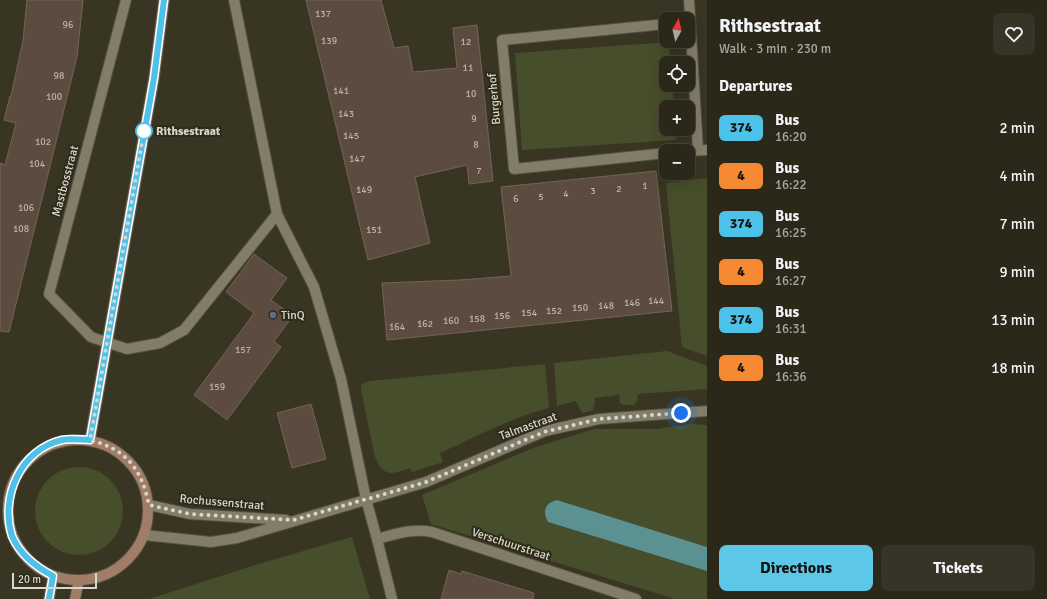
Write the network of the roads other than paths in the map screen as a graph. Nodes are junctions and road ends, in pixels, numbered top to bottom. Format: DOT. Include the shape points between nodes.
graph roads {
  1 [pos="126,0"];
  2 [pos="164,0"];
  3 [pos="234,0"];
  4 [pos="689,0"];
  5 [pos="689,12"];
  6 [pos="659,25"];
  7 [pos="691,48"];
  8 [pos="698,150"];
  9 [pos="659,154"];
  10 [pos="277,214"];
  11 [pos="107,343"];
  12 [pos="707,411"];
  13 [pos="90,440"];
  14 [pos="5,492"];
  15 [pos="366,500"];
  16 [pos="149,505"];
  17 [pos="4,518"];
  18 [pos="294,520"];
  19 [pos="144,535"];
  20 [pos="377,539"];
  21 [pos="53,576"];
  22 [pos="79,580"];
  23 [pos="49,599"];
  24 [pos="75,599"];
  25 [pos="392,599"];
  26 [pos="636,599"];
  1 -- 11 [label="street, Mastbosstraat" via="49,294 90,337"];
  2 -- 11 [label="street" via="154,78"];
  3 -- 10 [label="street"];
  4 -- 5 [label="street"];
  6 -- 9 [label="street, Burgerhof" via="502,40 514,169"];
  7 -- 8 [label="street"];
  10 -- 11 [label="street, Mastbosstraat" via="184,330 160,343 127,349"];
  10 -- 15 [label="street" via="314,287 341,379"];
  11 -- 13 [label="street"];
  12 -- 15 [label="street, Talmastraat" via="599,419 544,432 426,482"];
  13 -- 14 [label="street" via="63,440 43,448 26,461"];
  13 -- 16 [label="street" via="114,449 138,471"];
  14 -- 17 [label="street" via="7,505"];
  15 -- 18 [label="street, Rochussenstraat"];
  15 -- 20 [label="street"];
  16 -- 18 [label="street, Rochussenstraat" via="190,514"];
  16 -- 19 [label="street"];
  17 -- 21 [label="street" via="22,553 36,567"];
  18 -- 19 [label="street, Rochussenstraat" via="237,538 211,542"];
  19 -- 22 [label="street" via="138,548 118,568 99,577"];
  20 -- 25 [label="street"];
  20 -- 26 [label="street, Verschuurstraat" via="409,531 432,532"];
  21 -- 22 [label="street"];
  21 -- 23 [label="street"];
  22 -- 24 [label="street"];
}
